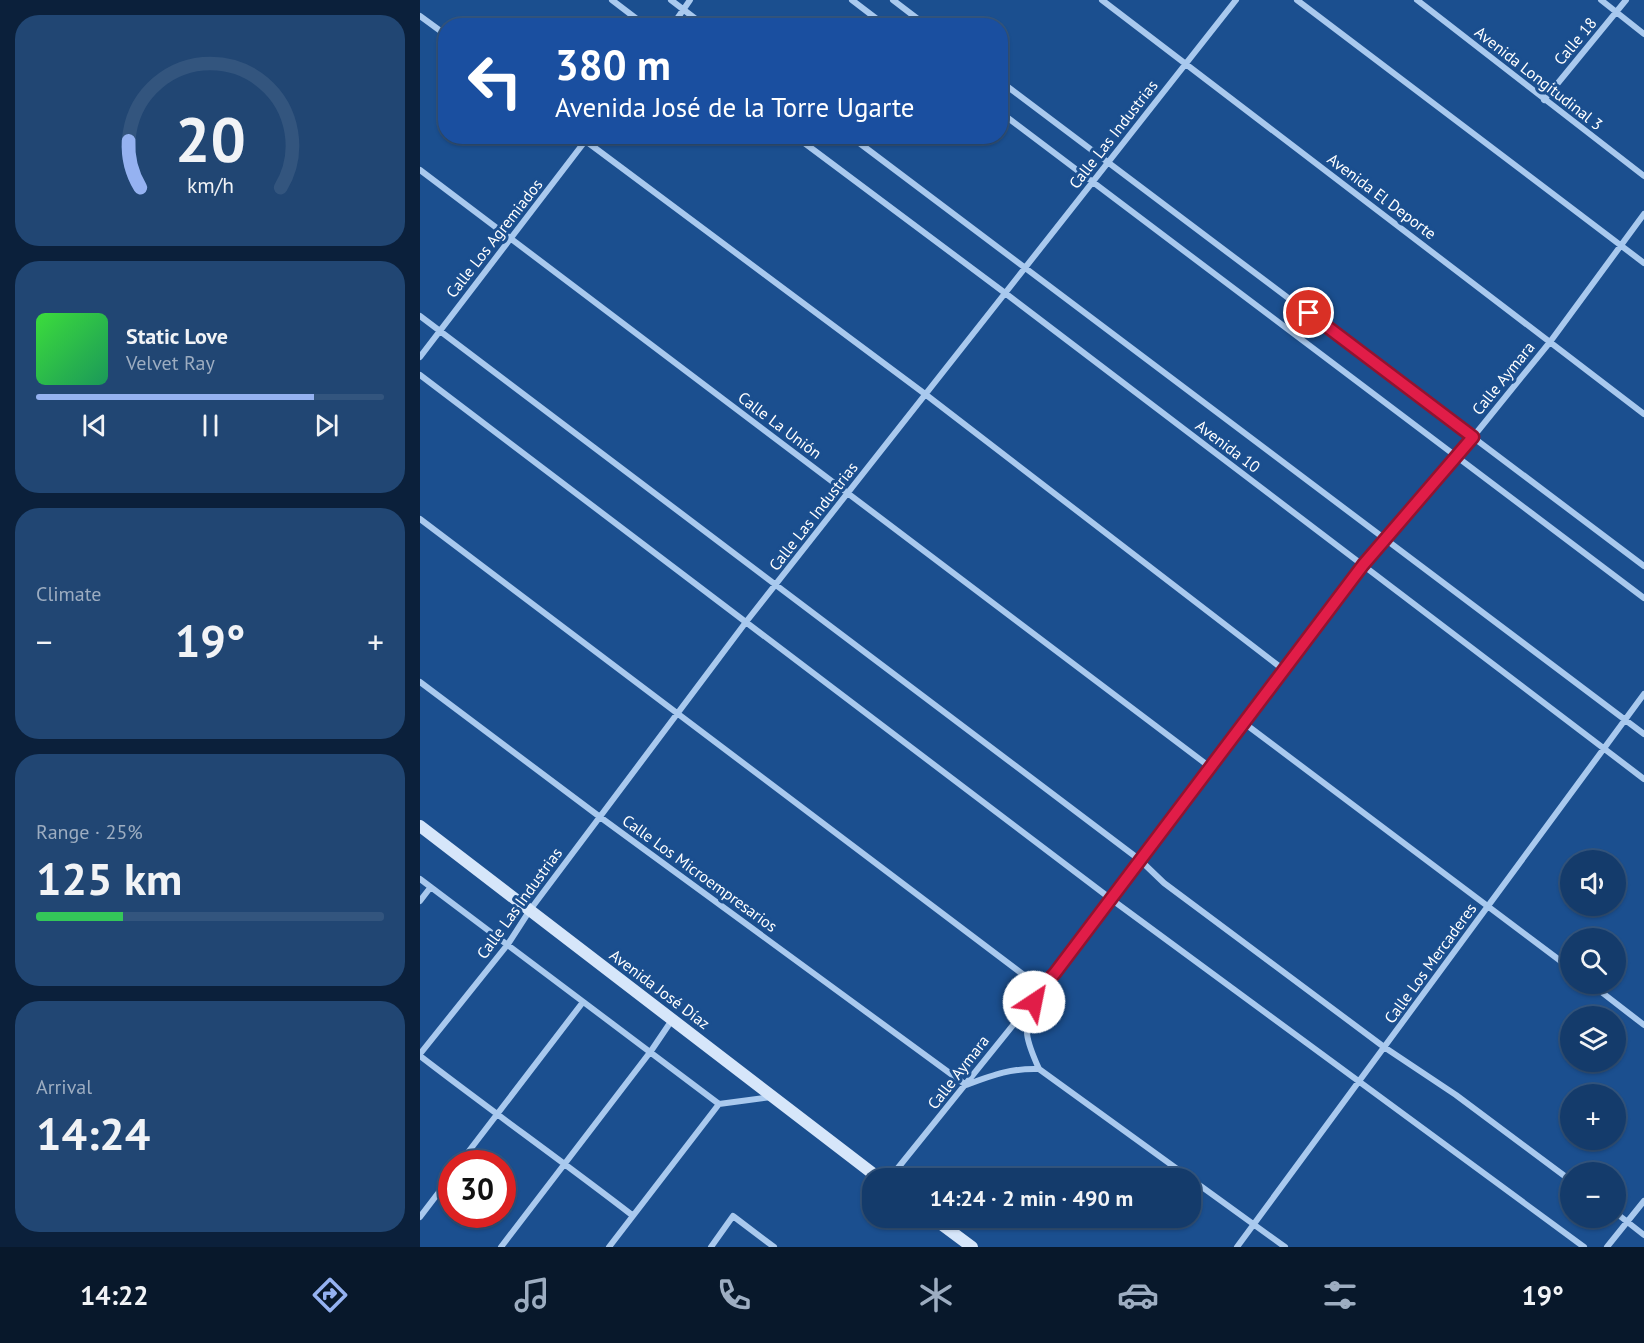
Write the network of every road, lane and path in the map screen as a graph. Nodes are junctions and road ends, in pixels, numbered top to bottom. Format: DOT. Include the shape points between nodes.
graph roads {
  1 [pos="612,0"];
  2 [pos="671,0"];
  3 [pos="690,0"];
  4 [pos="852,0"];
  5 [pos="893,0"];
  6 [pos="1102,0"];
  7 [pos="1236,0"];
  8 [pos="1297,0"];
  9 [pos="1417,0"];
  10 [pos="1601,0"];
  11 [pos="1626,0"];
  12 [pos="683,9"];
  13 [pos="1617,12"];
  14 [pos="420,16"];
  15 [pos="636,18"];
  16 [pos="677,18"];
  17 [pos="695,18"];
  18 [pos="876,18"];
  19 [pos="917,18"];
  20 [pos="438,29"];
  21 [pos="1644,34"];
  22 [pos="1186,63"];
  23 [pos="1008,87"];
  24 [pos="1544,100"];
  25 [pos="1008,118"];
  26 [pos="583,144"];
  27 [pos="594,144"];
  28 [pos="806,144"];
  29 [pos="860,144"];
  30 [pos="1108,162"];
  31 [pos="420,170"];
  32 [pos="1644,176"];
  33 [pos="1093,182"];
  34 [pos="1644,214"];
  35 [pos="511,239"];
  36 [pos="1621,245"];
  37 [pos="1644,263"];
  38 [pos="1024,269"];
  39 [pos="1005,293"];
  40 [pos="420,316"];
  41 [pos="440,331"];
  42 [pos="1550,342"];
  43 [pos="420,357"];
  44 [pos="420,375"];
  45 [pos="925,394"];
  46 [pos="1644,414"];
  47 [pos="1473,437"];
  48 [pos="1456,456"];
  49 [pos="848,492"];
  50 [pos="420,519"];
  51 [pos="1386,539"];
  52 [pos="1363,565"];
  53 [pos="1644,566"];
  54 [pos="776,584"];
  55 [pos="1644,598"];
  56 [pos="746,622"];
  57 [pos="1284,669"];
  58 [pos="420,682"];
  59 [pos="1644,694"];
  60 [pos="676,713"];
  61 [pos="1625,720"];
  62 [pos="1244,723"];
  63 [pos="1644,734"];
  64 [pos="1604,748"];
  65 [pos="1210,767"];
  66 [pos="1644,779"];
  67 [pos="600,817"];
  68 [pos="420,826"];
  69 [pos="1140,860"];
  70 [pos="420,879"];
  71 [pos="430,888"];
  72 [pos="1111,899"];
  73 [pos="420,901"];
  74 [pos="1489,905"];
  75 [pos="530,910"];
  76 [pos="508,944"];
  77 [pos="1560,960"];
  78 [pos="1041,988"];
  79 [pos="1604,994"];
  80 [pos="583,1002"];
  81 [pos="673,1020"];
  82 [pos="1644,1025"];
  83 [pos="1384,1047"];
  84 [pos="651,1051"];
  85 [pos="420,1055"];
  86 [pos="1039,1070"];
  87 [pos="1359,1081"];
  88 [pos="966,1085"];
  89 [pos="774,1097"];
  90 [pos="719,1104"];
  91 [pos="496,1115"];
  92 [pos="470,1150"];
  93 [pos="564,1163"];
  94 [pos="866,1168"];
  95 [pos="898,1168"];
  96 [pos="1560,1173"];
  97 [pos="438,1193"];
  98 [pos="1644,1201"];
  99 [pos="632,1215"];
  100 [pos="420,1217"];
  101 [pos="1627,1222"];
  102 [pos="1254,1224"];
  103 [pos="946,1228"];
  104 [pos="1644,1235"];
  105 [pos="501,1247"];
  106 [pos="609,1247"];
  107 [pos="711,1247"];
  108 [pos="774,1247"];
  109 [pos="972,1247"];
  110 [pos="1237,1247"];
  111 [pos="1285,1247"];
  112 [pos="1584,1247"];
  113 [pos="1607,1247"];
  1 -- 15 [label="street"];
  2 -- 12 [label="street"];
  3 -- 12 [label="street"];
  4 -- 18 [label="street"];
  5 -- 19 [label="street"];
  6 -- 22 [label="street, Avenida El Deporte"];
  7 -- 22 [label="street, Calle Las Industrias"];
  8 -- 36 [label="street"];
  9 -- 24 [label="street, Avenida Longitudinal 3"];
  10 -- 13 [label="street"];
  11 -- 13 [label="street, Calle 18"];
  12 -- 16 [label="street"];
  12 -- 17 [label="street"];
  13 -- 21 [label="street"];
  13 -- 24 [label="street, Calle 18"];
  14 -- 20 [label="street"];
  22 -- 30 [label="street, Calle Las Industrias"];
  22 -- 42 [label="street, Avenida El Deporte"];
  23 -- 30 [label="street"];
  24 -- 32 [label="street, Avenida Longitudinal 3"];
  25 -- 33 [label="street"];
  26 -- 35 [label="street, Calle Los Agremiados"];
  27 -- 45 [label="street"];
  28 -- 39 [label="street, Avenida 10"];
  29 -- 38 [label="street, Avenida 10"];
  30 -- 33 [label="street, Calle Las Industrias"];
  30 -- 47 [label="street"];
  31 -- 35 [label="street, Calle La Unión"];
  33 -- 38 [label="street, Calle Las Industrias"];
  33 -- 48 [label="street"];
  34 -- 36 [label="street, Calle Aymara"];
  35 -- 41 [label="street, Calle Los Agremiados"];
  35 -- 49 [label="street, Calle La Unión"];
  36 -- 37 [label="street"];
  36 -- 42 [label="street, Calle Aymara"];
  38 -- 39 [label="street, Calle Las Industrias"];
  38 -- 51 [label="street, Avenida 10"];
  39 -- 45 [label="street, Calle Las Industrias"];
  39 -- 52 [label="street, Avenida 10"];
  40 -- 41 [label="street"];
  41 -- 43 [label="street, Calle Los Agremiados"];
  41 -- 54 [label="street"];
  42 -- 46 [label="street, Avenida El Deporte"];
  42 -- 47 [label="street, Calle Aymara"];
  44 -- 56 [label="street"];
  45 -- 49 [label="street, Calle Las Industrias"];
  45 -- 57 [label="street"];
  47 -- 48 [label="street, Calle Aymara"];
  47 -- 53 [label="street"];
  48 -- 51 [label="street, Calle Aymara"];
  48 -- 55 [label="street"];
  49 -- 54 [label="street, Calle Las Industrias"];
  49 -- 65 [label="street, Calle La Unión"];
  50 -- 60 [label="street"];
  51 -- 52 [label="street, Calle Aymara"];
  51 -- 61 [label="street, Avenida 10"];
  52 -- 57 [label="street, Calle Aymara"];
  52 -- 64 [label="street, Avenida 10"];
  54 -- 56 [label="street, Calle Las Industrias"];
  54 -- 69 [label="street"];
  56 -- 60 [label="street, Calle Las Industrias"];
  56 -- 72 [label="street"];
  57 -- 62 [label="street, Calle Aymara"];
  58 -- 67 [label="street, Calle Los Microempresarios"];
  59 -- 61 [label="street, Calle Los Mercaderes"];
  60 -- 67 [label="street, Calle Las Industrias"];
  60 -- 78 [label="street"];
  61 -- 63 [label="street, Avenida 10"];
  61 -- 64 [label="street, Calle Los Mercaderes"];
  62 -- 65 [label="street, Calle Aymara"];
  62 -- 74 [label="street"];
  64 -- 66 [label="street, Avenida 10"];
  64 -- 74 [label="street, Calle Los Mercaderes"];
  65 -- 69 [label="street, Calle Aymara"];
  67 -- 75 [label="street, Calle Las Industrias"];
  67 -- 88 [label="street, Calle Los Microempresarios"];
  68 -- 75 [label="street, Avenida José Díaz"];
  69 -- 72 [label="street, Calle Aymara"];
  69 -- 83 [label="street" via="1164,883"];
  70 -- 71 [label="street"];
  71 -- 73 [label="street"];
  71 -- 76 [label="street"];
  72 -- 78 [label="street, Calle Aymara"];
  72 -- 87 [label="street"];
  74 -- 77 [label="street"];
  74 -- 83 [label="street, Calle Los Mercaderes"];
  75 -- 76 [label="street, Calle Las Industrias"];
  75 -- 81 [label="street, Avenida José Díaz"];
  76 -- 80 [label="street"];
  76 -- 85 [label="street, Calle Las Industrias"];
  78 -- 86 [label="street" via="1027,1017 1029,1048"];
  78 -- 88 [label="street, Calle Aymara"];
  79 -- 82 [label="street"];
  80 -- 84 [label="street"];
  80 -- 91 [label="street"];
  81 -- 84 [label="street"];
  81 -- 89 [label="street, Avenida José Díaz"];
  83 -- 87 [label="street, Calle Los Mercaderes"];
  83 -- 96 [label="street"];
  84 -- 90 [label="street"];
  84 -- 93 [label="street"];
  85 -- 91 [label="street"];
  86 -- 88 [label="street" via="1002,1071"];
  86 -- 102 [label="street"];
  87 -- 102 [label="street, Calle Los Mercaderes"];
  87 -- 112 [label="street"];
  88 -- 95 [label="street, Calle Aymara"];
  89 -- 90 [label="street"];
  89 -- 94 [label="street, Avenida José Díaz"];
  90 -- 99 [label="street"];
  91 -- 92 [label="street"];
  91 -- 93 [label="street"];
  93 -- 99 [label="street"];
  93 -- 105 [label="street"];
  97 -- 100 [label="street"];
  98 -- 101 [label="street"];
  99 -- 106 [label="street"];
  101 -- 104 [label="street"];
  101 -- 113 [label="street"];
  102 -- 110 [label="street, Calle Los Mercaderes"];
  102 -- 111 [label="street"];
  103 -- 109 [label="street"];
  107 -- 108 [label="street" via="733,1216"];
}
